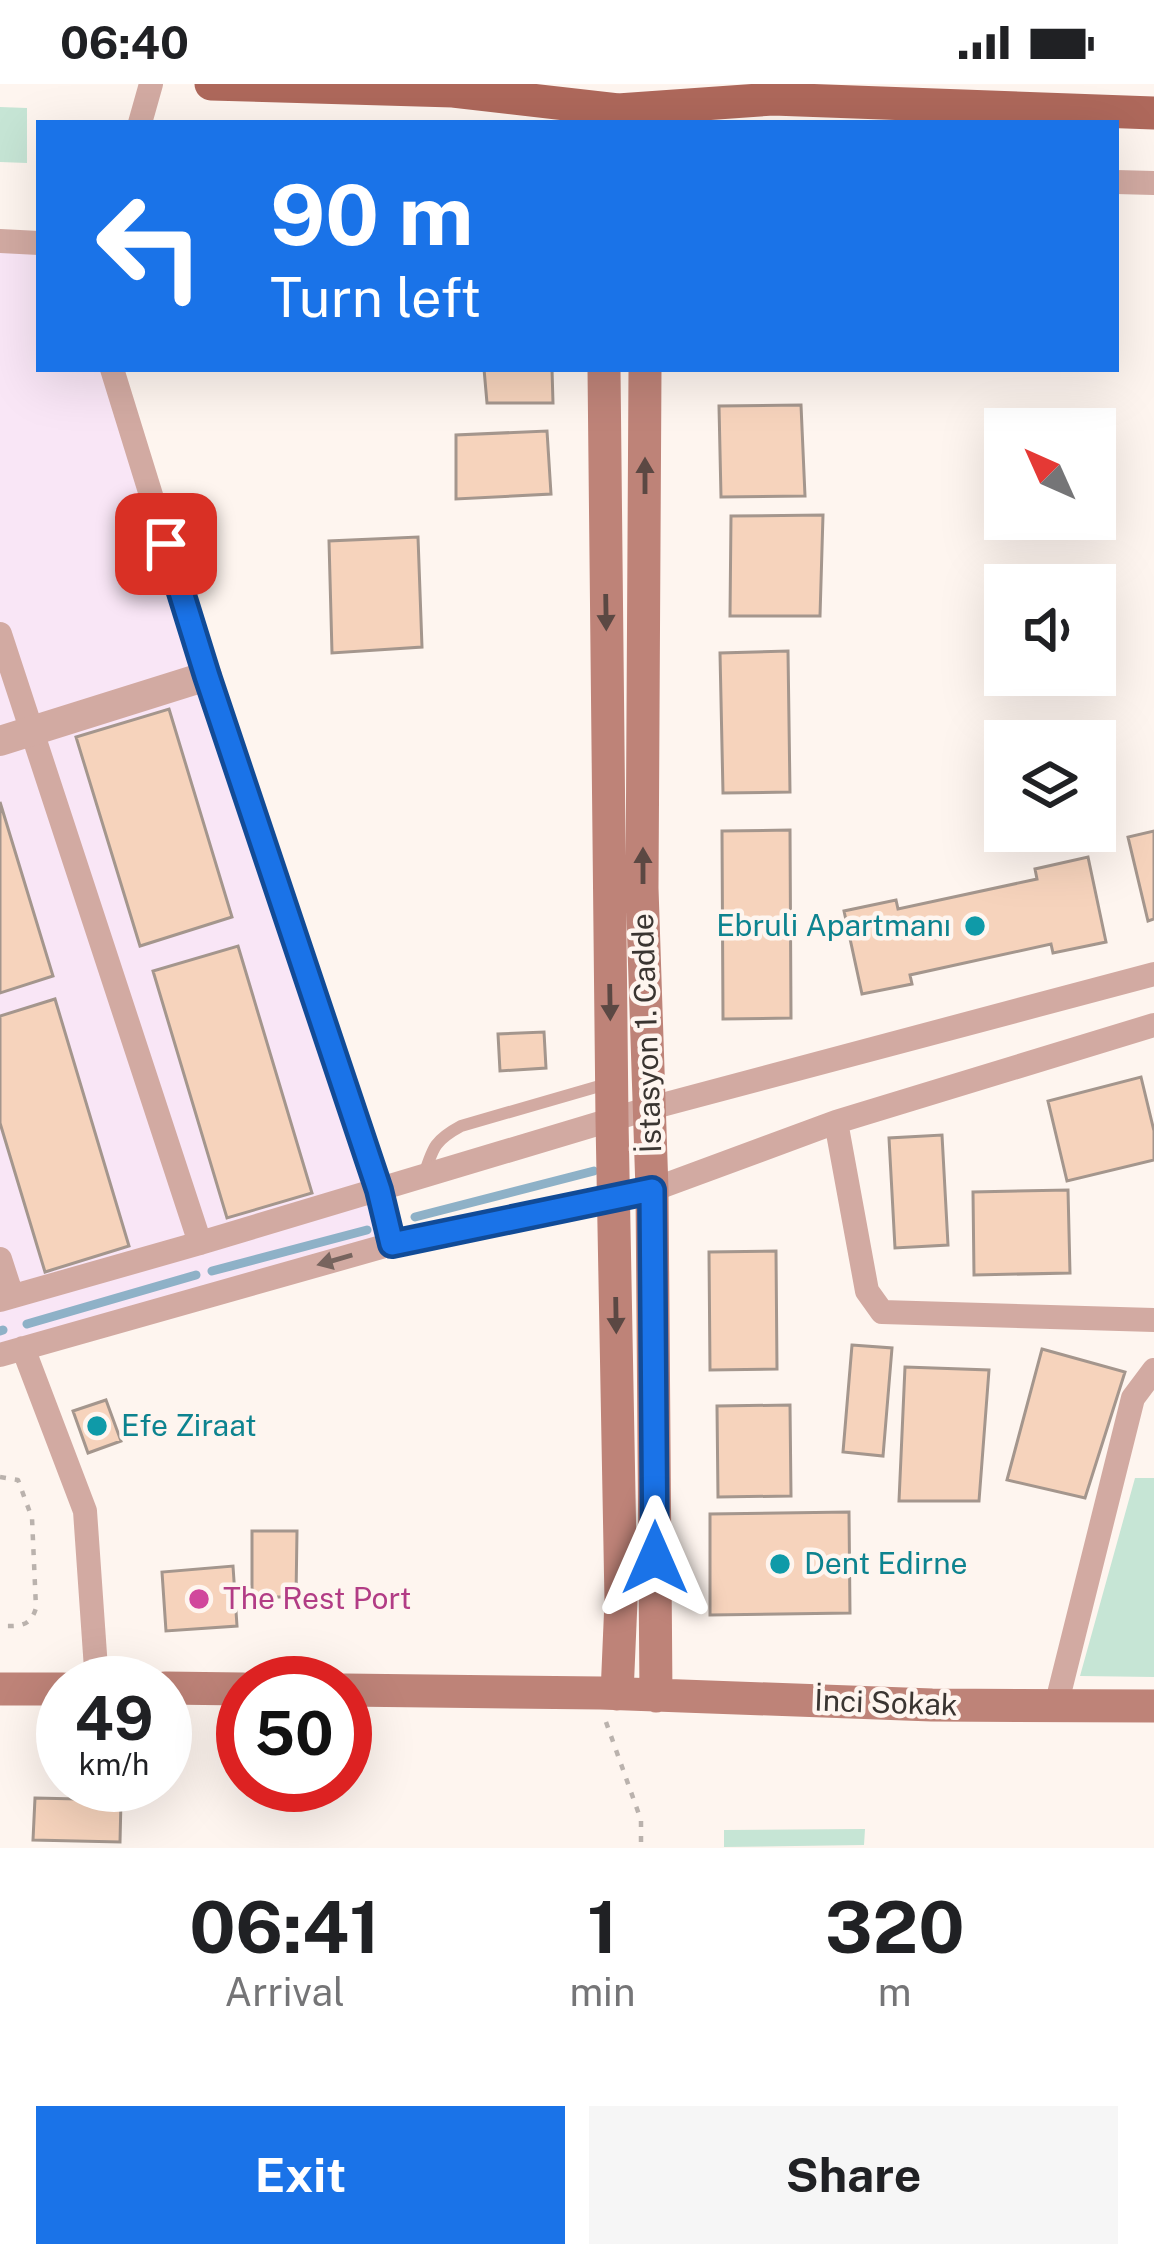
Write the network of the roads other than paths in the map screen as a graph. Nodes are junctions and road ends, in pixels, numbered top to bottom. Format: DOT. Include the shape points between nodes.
graph roads {
  1 [pos="151,84"];
  2 [pos="211,84"];
  3 [pos="575,105"];
  4 [pos="668,105"];
  5 [pos="1154,112"];
  6 [pos="916,113"];
  7 [pos="141,120"];
  8 [pos="1119,182"];
  9 [pos="1154,183"];
  10 [pos="0,241"];
  11 [pos="36,243"];
  12 [pos="113,372"];
  13 [pos="604,372"];
  14 [pos="645,372"];
  15 [pos="0,634"];
  16 [pos="207,676"];
  17 [pos="33,731"];
  18 [pos="0,741"];
  19 [pos="1154,974"];
  20 [pos="1154,1025"];
  21 [pos="611,1083"];
  22 [pos="647,1109"];
  23 [pos="612,1120"];
  24 [pos="836,1122"];
  25 [pos="424,1177"];
  26 [pos="379,1190"];
  27 [pos="652,1190"];
  28 [pos="614,1198"];
  29 [pos="200,1243"];
  30 [pos="392,1244"];
  31 [pos="0,1259"];
  32 [pos="6,1298"];
  33 [pos="1154,1320"];
  34 [pos="12,1352"];
  35 [pos="1154,1370"];
  36 [pos="95,1656"];
  37 [pos="0,1689"];
  38 [pos="36,1689"];
  39 [pos="372,1690"];
  40 [pos="609,1693"];
  41 [pos="656,1696"];
  42 [pos="1056,1706"];
  43 [pos="1154,1706"];
  1 -- 7 [label="street"];
  2 -- 3 [label="main road" via="453,91"];
  3 -- 4 [label="main road"];
  4 -- 6 [label="main road" via="773,99"];
  5 -- 6 [label="main road"];
  8 -- 9 [label="street"];
  10 -- 11 [label="street"];
  12 -- 16 [label="street"];
  13 -- 21 [label="main road, İstasyon 1. Cadde, one-way"];
  22 -- 14 [label="main road, İstasyon 1. Cadde, one-way"];
  15 -- 17 [label="street"];
  16 -- 17 [label="street"];
  16 -- 26 [label="street"];
  17 -- 18 [label="street"];
  17 -- 29 [label="street"];
  19 -- 22 [label="street"];
  20 -- 24 [label="street"];
  21 -- 23 [label="main road, İstasyon 1. Cadde"];
  21 -- 25 [label="lane" via="461,1126 440,1137"];
  22 -- 23 [label="street"];
  22 -- 27 [label="main road, İstasyon 1. Cadde"];
  23 -- 25 [label="street"];
  23 -- 28 [label="main road, İstasyon 1. Cadde"];
  24 -- 27 [label="street"];
  24 -- 33 [label="street" via="866,1291 882,1312"];
  25 -- 26 [label="street"];
  26 -- 29 [label="street"];
  26 -- 30 [label="street"];
  27 -- 28 [label="street"];
  27 -- 41 [label="main road, İstasyon 1. Cadde"];
  28 -- 30 [label="street"];
  28 -- 40 [label="main road, İstasyon 1. Cadde, one-way" via="621,1601"];
  29 -- 32 [label="street"];
  30 -- 34 [label="street, one-way"];
  31 -- 32 [label="street"];
  34 -- 36 [label="street" via="85,1511"];
  35 -- 42 [label="street" via="1133,1398"];
  37 -- 38 [label="main road"];
  39 -- 40 [label="main road, İnci Sokak"];
  40 -- 41 [label="main road, İnci Sokak"];
  41 -- 42 [label="main road, İnci Sokak"];
  42 -- 43 [label="main road, İnci Sokak"];
}
